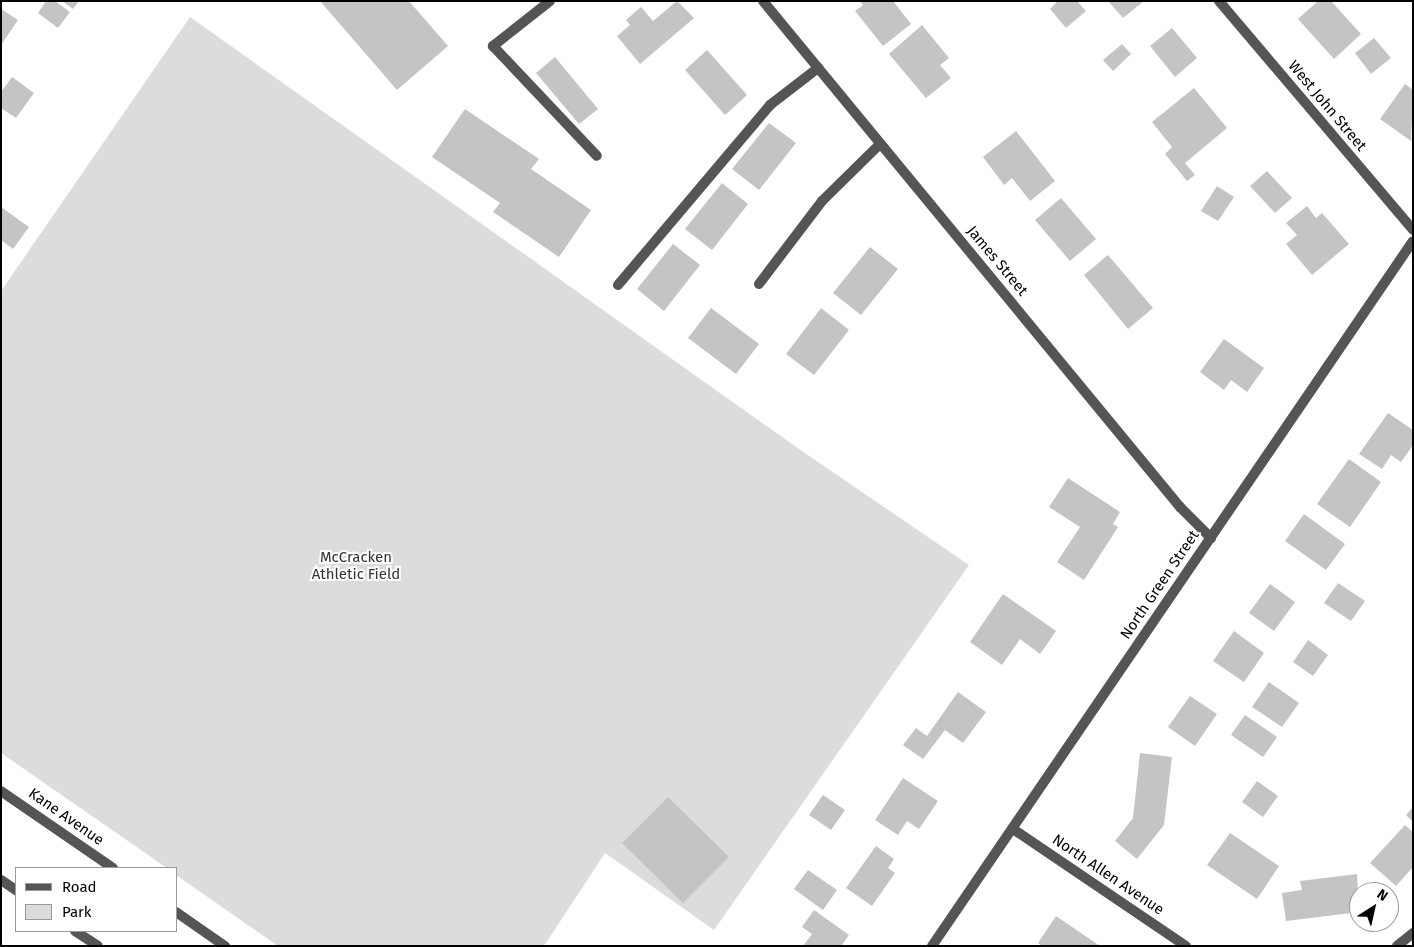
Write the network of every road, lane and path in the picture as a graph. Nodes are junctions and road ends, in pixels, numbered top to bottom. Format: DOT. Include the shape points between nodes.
graph roads {
  1 [pos="550,1"];
  2 [pos="763,1"];
  3 [pos="1219,1"];
  4 [pos="818,68"];
  5 [pos="880,144"];
  6 [pos="597,156"];
  7 [pos="1413,230"];
  8 [pos="1413,241"];
  9 [pos="759,284"];
  10 [pos="618,285"];
  11 [pos="1211,538"];
  12 [pos="1,791"];
  13 [pos="1013,829"];
  14 [pos="112,867"];
  15 [pos="1,880"];
  16 [pos="15,889"];
  17 [pos="178,913"];
  18 [pos="77,932"];
  19 [pos="1413,933"];
  20 [pos="98,946"];
  21 [pos="225,946"];
  22 [pos="932,946"];
  23 [pos="1186,946"];
  24 [pos="1397,946"];
  1 -- 6 [label="street" via="493,46"];
  2 -- 4 [label="street, James Street"];
  3 -- 7 [label="street, West John Street"];
  4 -- 5 [label="street, James Street"];
  4 -- 10 [label="street" via="770,105"];
  5 -- 9 [label="street" via="822,201"];
  5 -- 11 [label="street, James Street" via="1180,507"];
  8 -- 11 [label="street, North Green Street"];
  11 -- 13 [label="street, North Green Street"];
  12 -- 14 [label="street, Kane Avenue"];
  13 -- 22 [label="street, North Green Street"];
  13 -- 23 [label="street, North Allen Avenue"];
  15 -- 16 [label="street"];
  17 -- 21 [label="street"];
  18 -- 20 [label="street"];
  19 -- 24 [label="street"];
}
